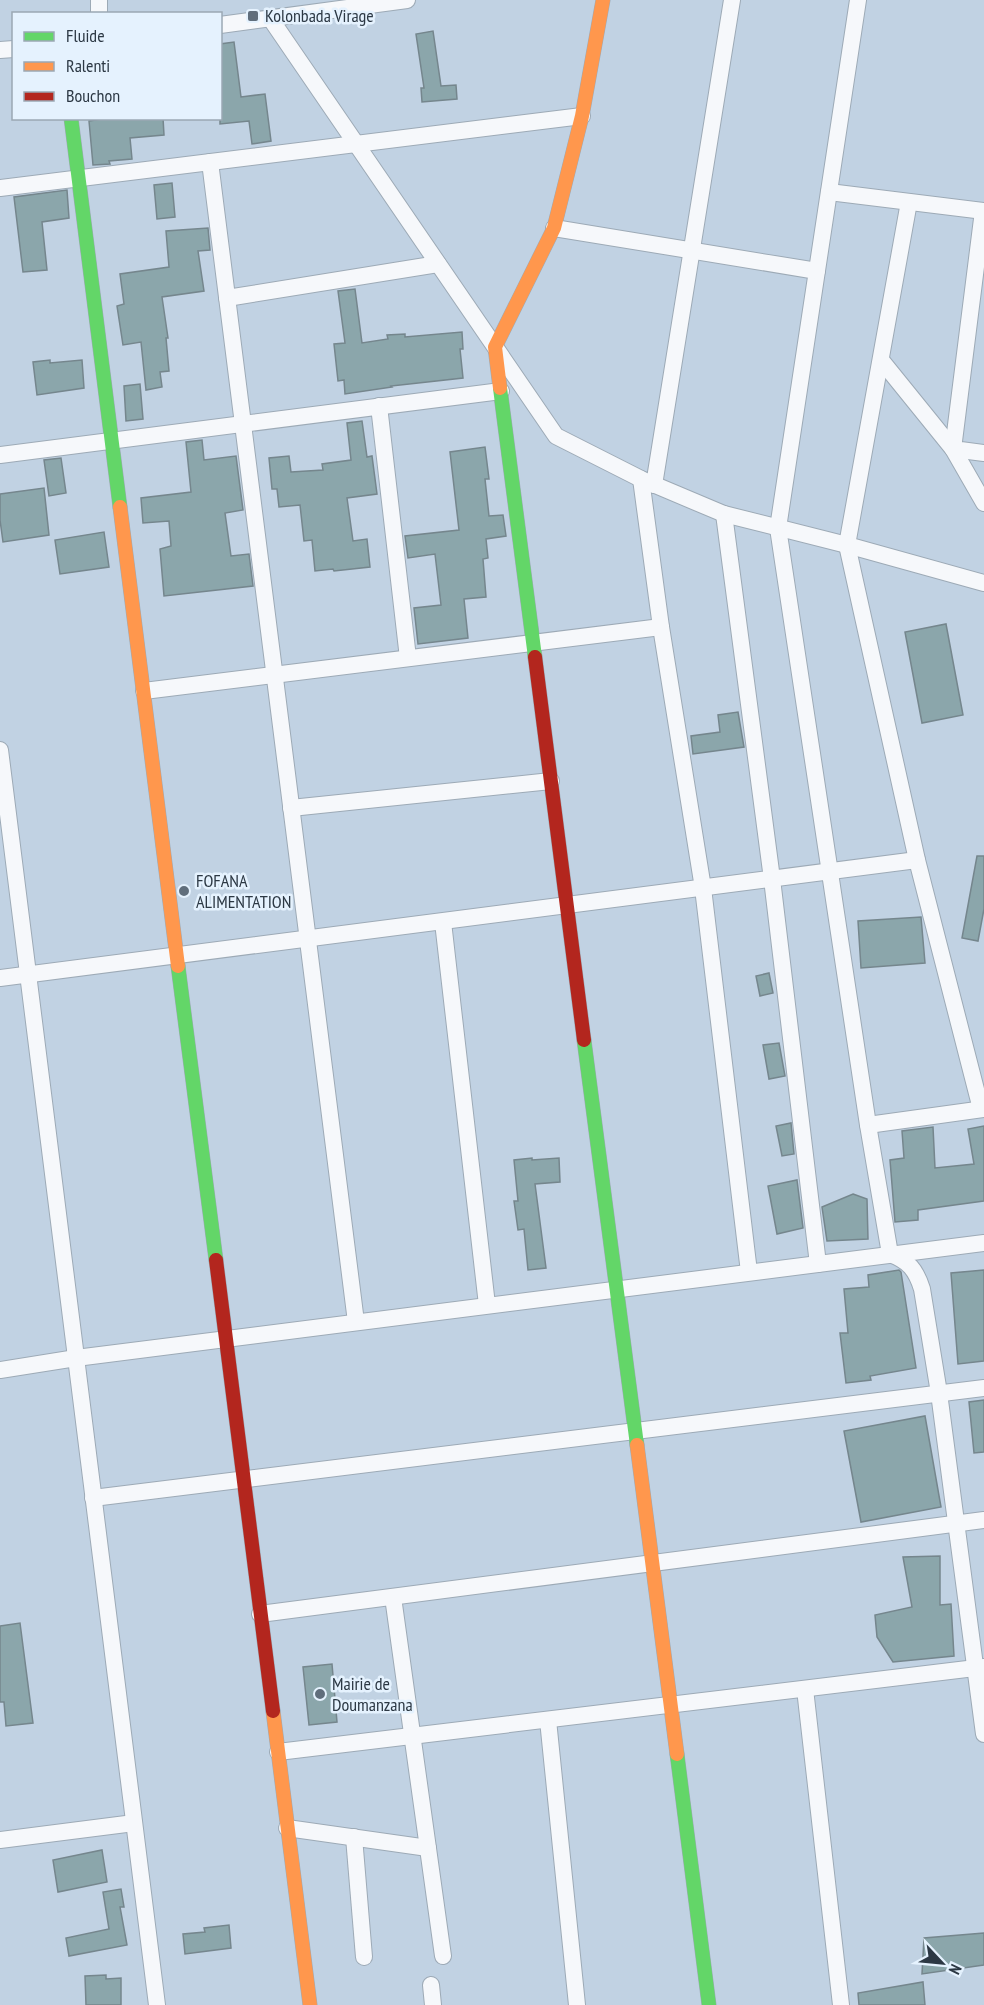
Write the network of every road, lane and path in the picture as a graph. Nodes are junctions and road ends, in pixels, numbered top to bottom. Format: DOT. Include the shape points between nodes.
graph roads {
  1 [pos="407,0"];
  2 [pos="603,0"];
  3 [pos="732,0"];
  4 [pos="858,0"];
  5 [pos="324,6"];
  6 [pos="270,18"];
  7 [pos="222,24"];
  8 [pos="582,116"];
  9 [pos="71,120"];
  10 [pos="356,144"];
  11 [pos="210,162"];
  12 [pos="79,178"];
  13 [pos="0,188"];
  14 [pos="829,192"];
  15 [pos="909,202"];
  16 [pos="983,211"];
  17 [pos="554,228"];
  18 [pos="692,251"];
  19 [pos="438,264"];
  20 [pos="817,272"];
  21 [pos="227,298"];
  22 [pos="495,347"];
  23 [pos="880,360"];
  24 [pos="501,390"];
  25 [pos="380,406"];
  26 [pos="243,423"];
  27 [pos="112,440"];
  28 [pos="953,449"];
  29 [pos="984,453"];
  30 [pos="0,455"];
  31 [pos="648,482"];
  32 [pos="984,503"];
  33 [pos="724,514"];
  34 [pos="778,528"];
  35 [pos="847,545"];
  36 [pos="984,583"];
  37 [pos="661,627"];
  38 [pos="534,643"];
  39 [pos="408,658"];
  40 [pos="274,675"];
  41 [pos="144,692"];
  42 [pos="0,750"];
  43 [pos="551,781"];
  44 [pos="291,808"];
  45 [pos="6,842"];
  46 [pos="917,860"];
  47 [pos="829,872"];
  48 [pos="772,879"];
  49 [pos="703,888"];
  50 [pos="567,905"];
  51 [pos="443,921"];
  52 [pos="308,939"];
  53 [pos="177,956"];
  54 [pos="28,975"];
  55 [pos="0,978"];
  56 [pos="984,1090"];
  57 [pos="983,1109"];
  58 [pos="868,1125"];
  59 [pos="984,1243"];
  60 [pos="890,1254"];
  61 [pos="818,1264"];
  62 [pos="749,1272"];
  63 [pos="617,1289"];
  64 [pos="487,1305"];
  65 [pos="356,1322"];
  66 [pos="226,1338"];
  67 [pos="76,1358"];
  68 [pos="0,1370"];
  69 [pos="984,1388"];
  70 [pos="939,1393"];
  71 [pos="635,1431"];
  72 [pos="243,1479"];
  73 [pos="93,1498"];
  74 [pos="984,1520"];
  75 [pos="956,1523"];
  76 [pos="652,1563"];
  77 [pos="393,1597"];
  78 [pos="260,1614"];
  79 [pos="980,1668"];
  80 [pos="805,1689"];
  81 [pos="671,1705"];
  82 [pos="548,1720"];
  83 [pos="984,1734"];
  84 [pos="412,1736"];
  85 [pos="278,1752"];
  86 [pos="134,1823"];
  87 [pos="287,1828"];
  88 [pos="354,1837"];
  89 [pos="0,1840"];
  90 [pos="428,1848"];
  91 [pos="443,1956"];
  92 [pos="364,1958"];
  93 [pos="430,1985"];
  94 [pos="157,2005"];
  95 [pos="310,2005"];
  96 [pos="433,2005"];
  97 [pos="577,2005"];
  98 [pos="709,2005"];
  99 [pos="841,2005"];
  1 -- 5 [label="street"];
  2 -- 8 [label="street"];
  3 -- 18 [label="street"];
  4 -- 14 [label="street"];
  5 -- 6 [label="street"];
  6 -- 7 [label="street"];
  6 -- 10 [label="street"];
  8 -- 10 [label="street"];
  8 -- 17 [label="street"];
  9 -- 12 [label="street"];
  10 -- 11 [label="street"];
  10 -- 19 [label="street"];
  11 -- 12 [label="street"];
  11 -- 21 [label="street"];
  12 -- 13 [label="street"];
  12 -- 27 [label="street"];
  14 -- 15 [label="street"];
  14 -- 20 [label="street"];
  15 -- 16 [label="street"];
  15 -- 23 [label="street"];
  16 -- 28 [label="street"];
  17 -- 18 [label="street"];
  17 -- 22 [label="street"];
  18 -- 20 [label="street"];
  18 -- 31 [label="street"];
  19 -- 21 [label="street"];
  19 -- 22 [label="street"];
  20 -- 34 [label="street"];
  21 -- 26 [label="street"];
  22 -- 24 [label="street"];
  22 -- 31 [label="street" via="556,436"];
  23 -- 28 [label="street"];
  23 -- 35 [label="street"];
  24 -- 25 [label="street"];
  24 -- 38 [label="street"];
  25 -- 26 [label="street"];
  25 -- 39 [label="street"];
  26 -- 27 [label="street"];
  26 -- 40 [label="street"];
  27 -- 30 [label="street"];
  27 -- 41 [label="street"];
  28 -- 29 [label="street"];
  28 -- 32 [label="street"];
  31 -- 33 [label="street"];
  31 -- 37 [label="street"];
  33 -- 34 [label="street"];
  33 -- 48 [label="street"];
  34 -- 35 [label="street"];
  34 -- 47 [label="street"];
  35 -- 36 [label="street"];
  35 -- 46 [label="street"];
  37 -- 38 [label="street"];
  37 -- 49 [label="street"];
  38 -- 39 [label="street"];
  38 -- 43 [label="street"];
  39 -- 40 [label="street"];
  40 -- 41 [label="street"];
  40 -- 44 [label="street"];
  41 -- 53 [label="street"];
  42 -- 45 [label="street"];
  43 -- 44 [label="street"];
  43 -- 50 [label="street"];
  44 -- 52 [label="street"];
  45 -- 54 [label="street"];
  46 -- 47 [label="street"];
  46 -- 57 [label="street"];
  47 -- 48 [label="street"];
  47 -- 58 [label="street"];
  48 -- 49 [label="street"];
  48 -- 61 [label="street"];
  49 -- 50 [label="street"];
  49 -- 62 [label="street"];
  50 -- 51 [label="street"];
  50 -- 63 [label="street"];
  51 -- 52 [label="street"];
  51 -- 64 [label="street"];
  52 -- 53 [label="street"];
  52 -- 65 [label="street"];
  53 -- 54 [label="street"];
  53 -- 66 [label="street"];
  54 -- 55 [label="street"];
  54 -- 67 [label="street"];
  56 -- 57 [label="street"];
  57 -- 58 [label="street"];
  58 -- 60 [label="street"];
  59 -- 60 [label="street"];
  60 -- 61 [label="street"];
  60 -- 70 [label="street" via="909,1263 920,1280"];
  61 -- 62 [label="street"];
  62 -- 63 [label="street"];
  63 -- 64 [label="street"];
  63 -- 71 [label="street"];
  64 -- 65 [label="street"];
  65 -- 66 [label="street"];
  66 -- 67 [label="street"];
  66 -- 72 [label="street"];
  67 -- 68 [label="street"];
  67 -- 73 [label="street"];
  69 -- 70 [label="street"];
  70 -- 71 [label="street"];
  70 -- 75 [label="street"];
  71 -- 72 [label="street"];
  71 -- 76 [label="street"];
  72 -- 73 [label="street"];
  72 -- 78 [label="street"];
  73 -- 86 [label="street"];
  74 -- 75 [label="street"];
  75 -- 76 [label="street"];
  75 -- 79 [label="street"];
  76 -- 77 [label="street"];
  76 -- 81 [label="street"];
  77 -- 78 [label="street"];
  77 -- 84 [label="street"];
  78 -- 85 [label="street"];
  79 -- 80 [label="street"];
  79 -- 83 [label="street"];
  80 -- 81 [label="street"];
  80 -- 99 [label="street"];
  81 -- 82 [label="street"];
  81 -- 98 [label="street"];
  82 -- 84 [label="street"];
  82 -- 97 [label="street"];
  84 -- 85 [label="street"];
  84 -- 90 [label="street"];
  85 -- 87 [label="street"];
  86 -- 89 [label="street"];
  86 -- 94 [label="street"];
  87 -- 88 [label="street"];
  87 -- 95 [label="street"];
  88 -- 90 [label="street"];
  88 -- 92 [label="street"];
  90 -- 91 [label="street"];
  93 -- 96 [label="street"];
}
